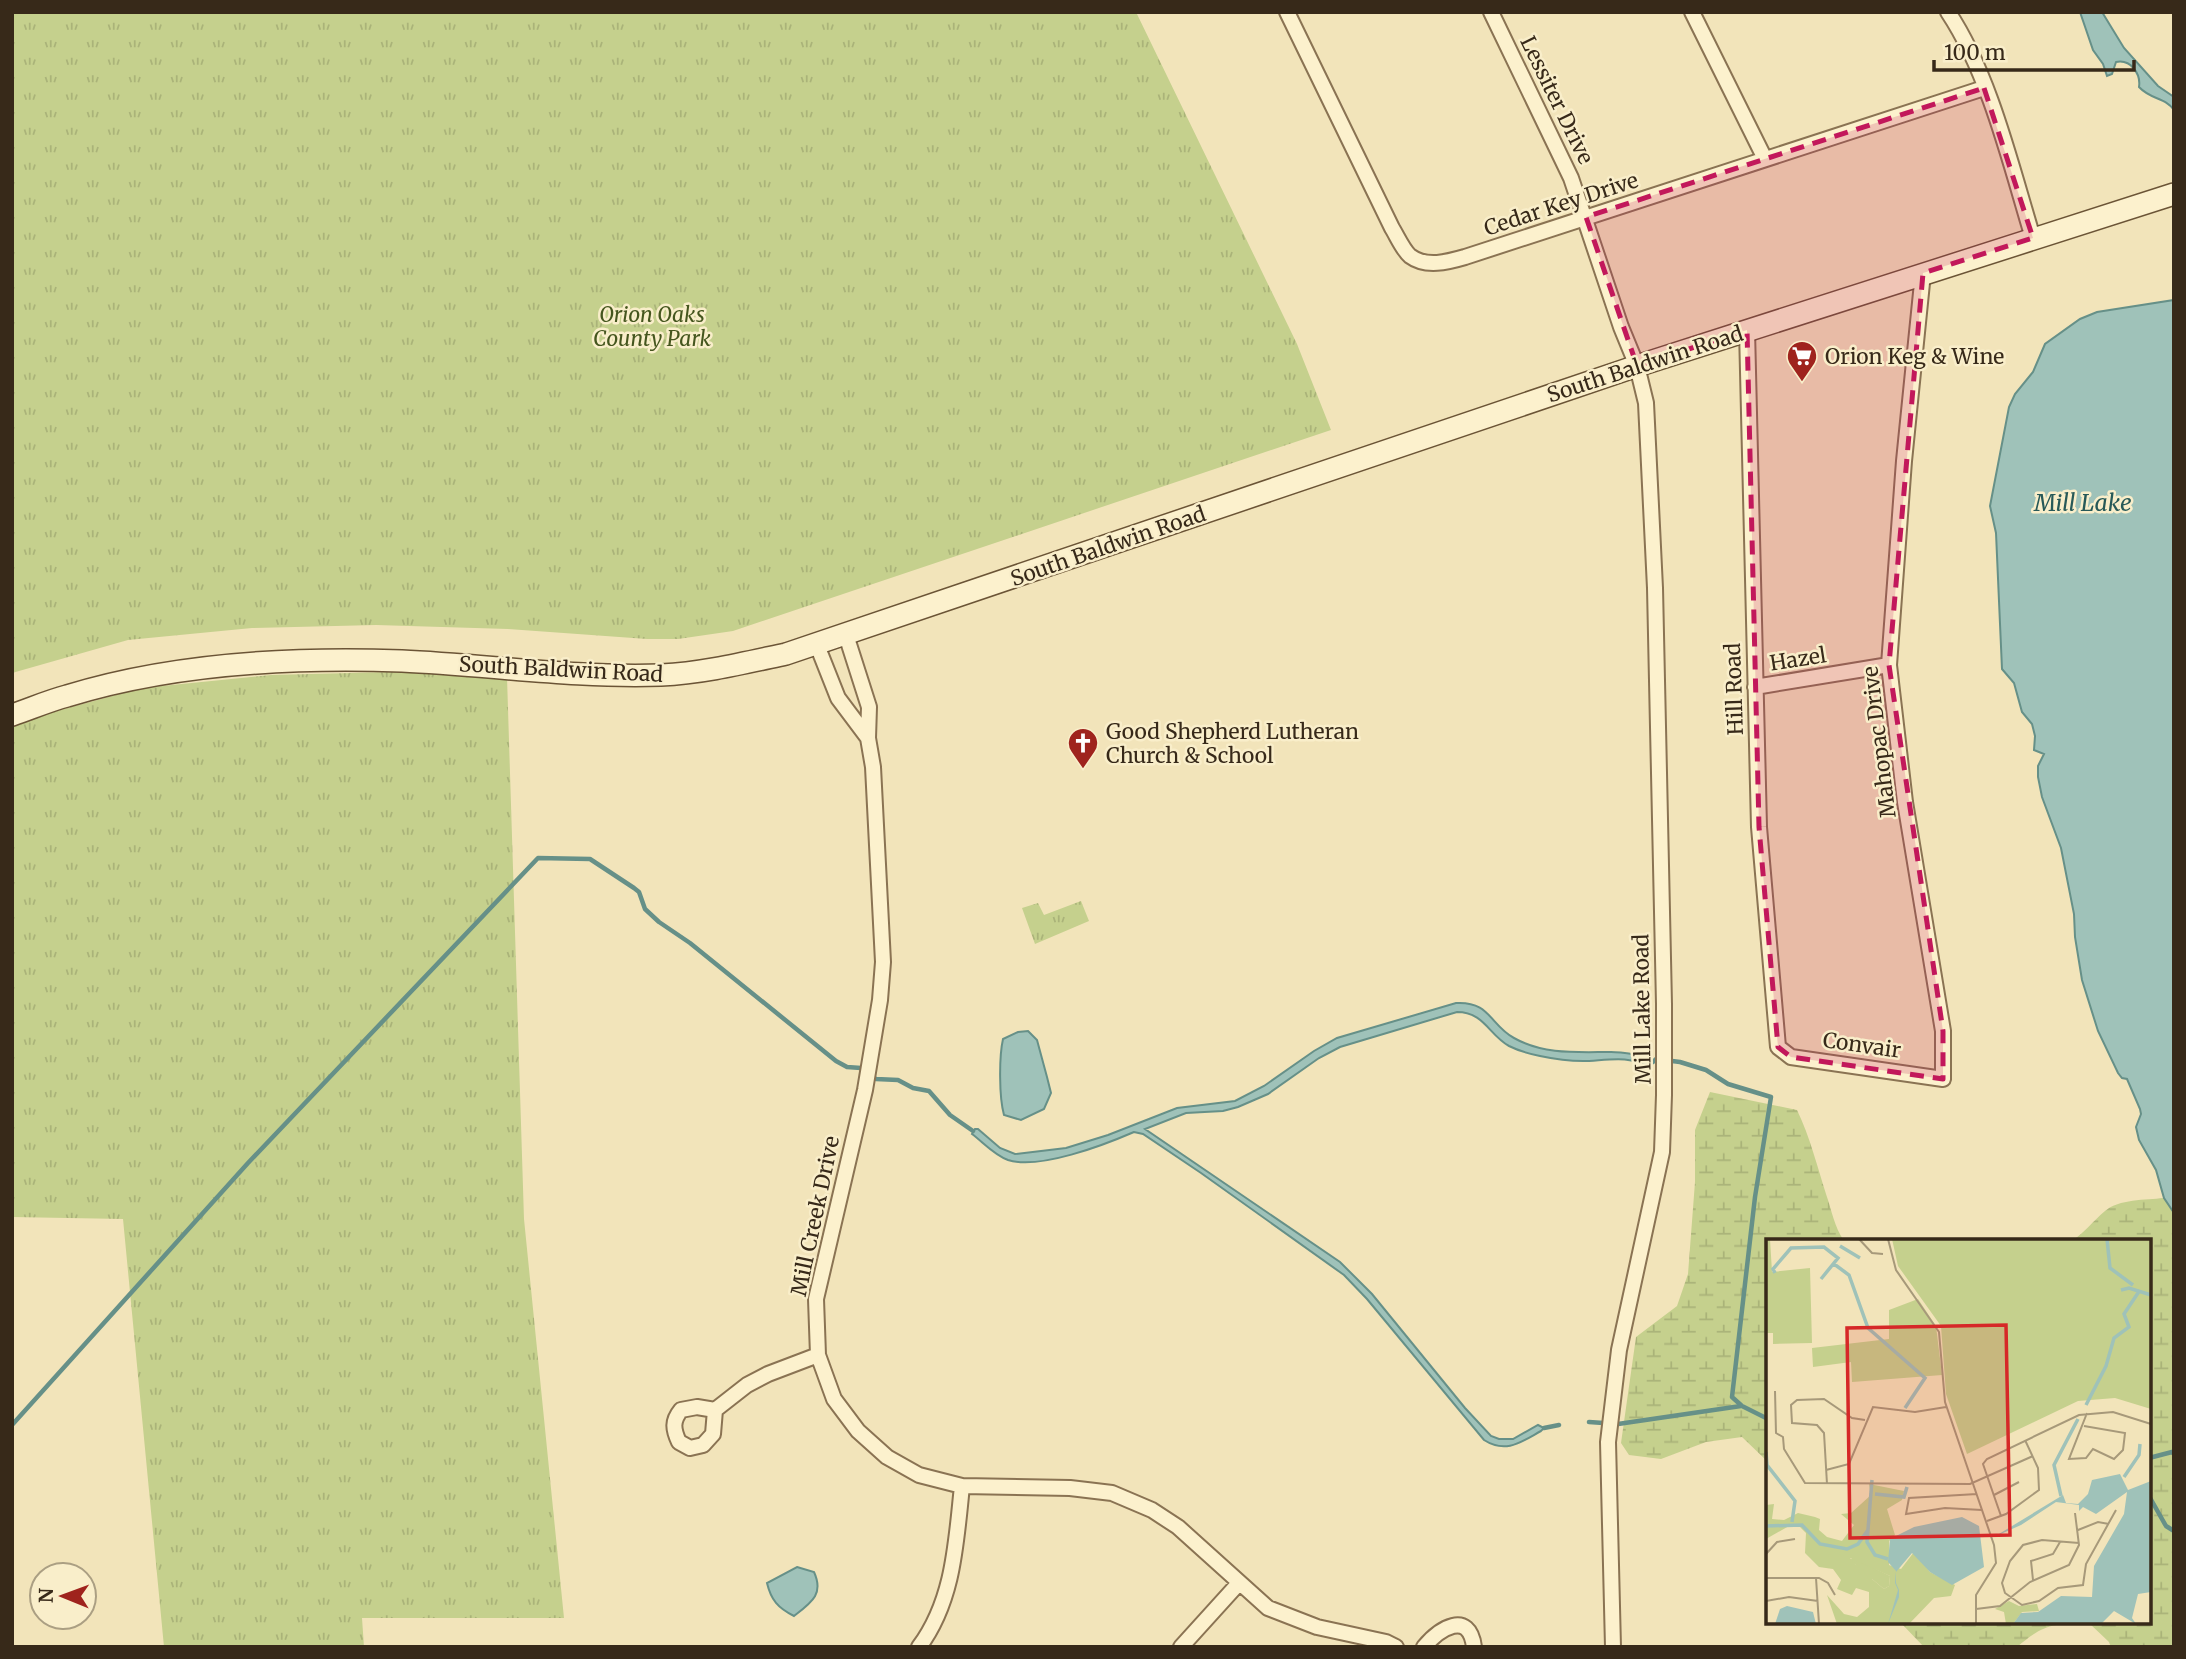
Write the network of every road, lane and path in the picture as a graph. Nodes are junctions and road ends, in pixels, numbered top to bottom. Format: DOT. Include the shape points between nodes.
graph roads {
  1 [pos="1287,12"];
  2 [pos="1491,12"];
  3 [pos="1692,12"];
  4 [pos="1948,12"];
  5 [pos="1984,88"];
  6 [pos="1765,159"];
  7 [pos="2174,194"];
  8 [pos="1586,217"];
  9 [pos="2033,238"];
  10 [pos="1923,273"];
  11 [pos="1747,330"];
  12 [pos="1637,366"];
  13 [pos="846,635"];
  14 [pos="817,645"];
  15 [pos="1889,665"];
  16 [pos="1755,687"];
  17 [pos="12,715"];
  18 [pos="868,738"];
  19 [pos="1777,1047"];
  20 [pos="1942,1079"];
  21 [pos="818,1355"];
  22 [pos="715,1410"];
  23 [pos="962,1486"];
  24 [pos="1239,1583"];
  25 [pos="919,1647"];
  26 [pos="1181,1647"];
  27 [pos="1396,1647"];
  28 [pos="1424,1647"];
  29 [pos="1474,1647"];
  30 [pos="1613,1647"];
  1 -- 8 [label="street, Cedar Key Drive" via="1409,256 1444,263"];
  2 -- 8 [label="street, Lessiter Drive"];
  3 -- 6 [label="street"];
  4 -- 5 [label="street" via="1962,33"];
  5 -- 6 [label="street, Cedar Key Drive"];
  5 -- 9 [label="street"];
  6 -- 8 [label="street, Cedar Key Drive"];
  7 -- 9 [label="main road, South Baldwin Road"];
  8 -- 12 [label="street, Lessiter Drive"];
  9 -- 10 [label="main road, South Baldwin Road"];
  10 -- 11 [label="main road, South Baldwin Road"];
  10 -- 15 [label="street, Mahopac Drive"];
  11 -- 12 [label="main road, South Baldwin Road"];
  11 -- 16 [label="street, Hill Road"];
  12 -- 13 [label="main road, South Baldwin Road"];
  12 -- 30 [label="street, Mill Lake Road" via="1646,403 1650,460 1664,1095 1662,1152 1619,1350 1608,1442"];
  13 -- 14 [label="main road, South Baldwin Road"];
  13 -- 18 [label="street, Mill Creek Drive" via="869,707"];
  14 -- 17 [label="main road, South Baldwin Road" via="751,662 660,675 354,661 182,670 66,696"];
  14 -- 18 [label="street, Mill Creek Drive" via="838,698"];
  15 -- 16 [label="street, Hazel"];
  15 -- 20 [label="street, Mahopac Drive" via="1905,802 1943,1031"];
  16 -- 19 [label="street, Hill Road" via="1759,827"];
  18 -- 21 [label="street, Mill Creek Drive" via="883,931 881,990 864,1090 816,1299"];
  19 -- 20 [label="street, Convair" via="1791,1057"];
  21 -- 22 [label="street" via="747,1385"];
  21 -- 23 [label="street, Mill Creek Drive" via="834,1399 858,1431 887,1457 919,1475"];
  23 -- 24 [label="street, Mill Creek Drive" via="1112,1493 1178,1527"];
  23 -- 25 [label="street" via="952,1574 936,1618"];
  24 -- 26 [label="street"];
  24 -- 27 [label="street, Mill Creek Drive" via="1268,1608 1317,1627"];
  28 -- 29 [label="street" via="1436,1633 1452,1625 1465,1629"];
}
